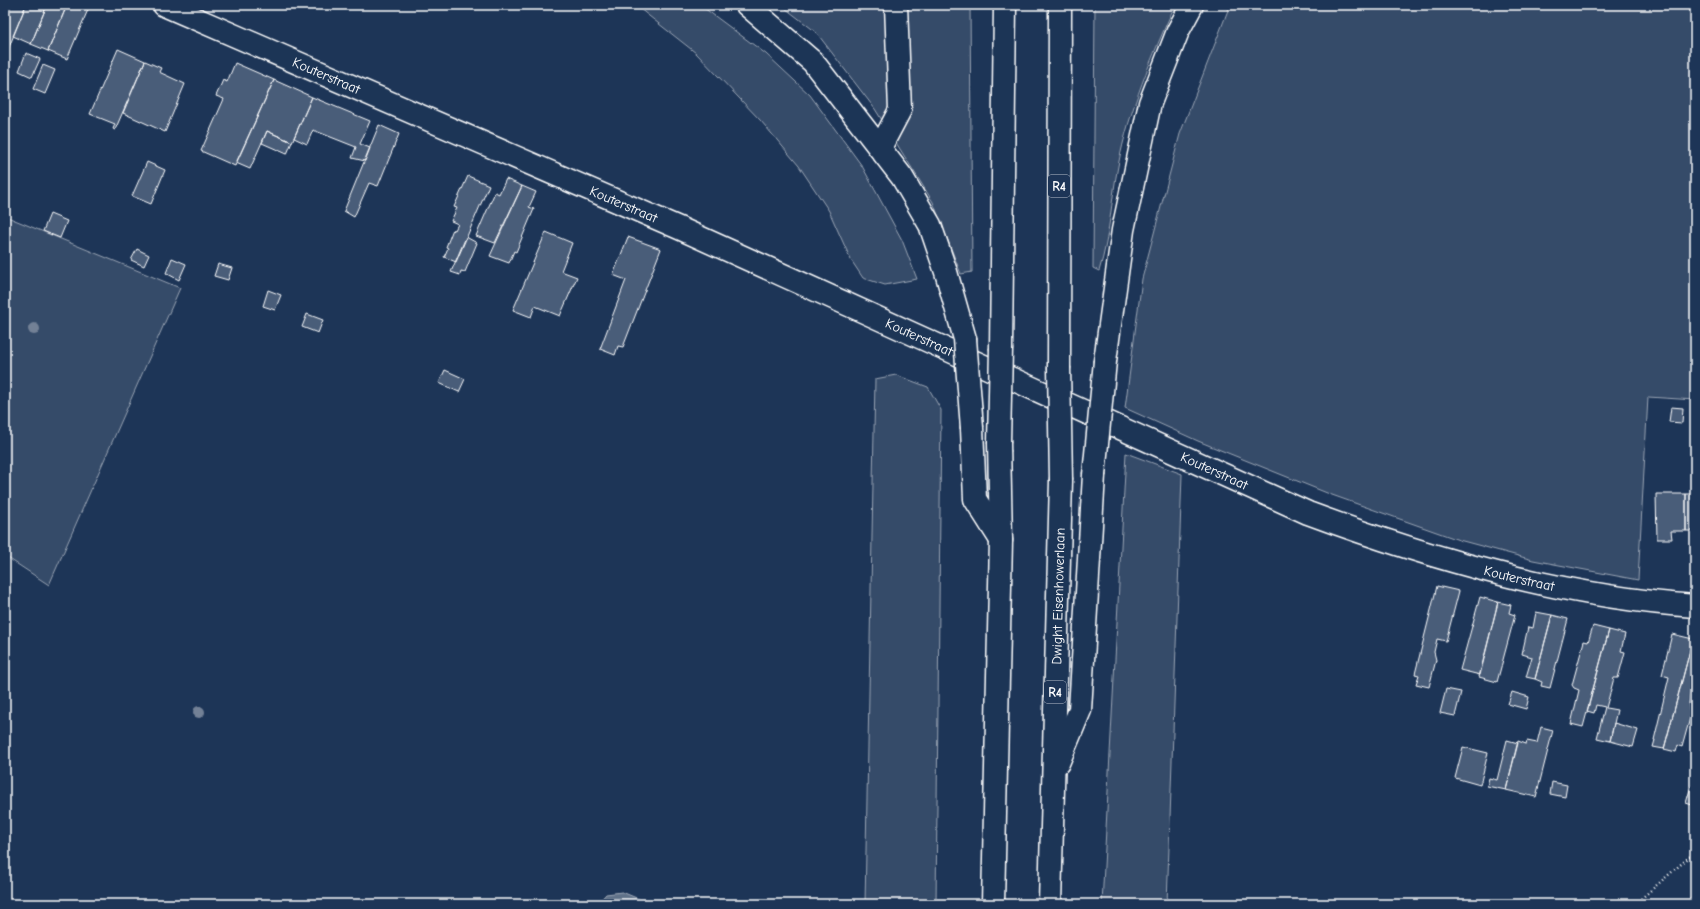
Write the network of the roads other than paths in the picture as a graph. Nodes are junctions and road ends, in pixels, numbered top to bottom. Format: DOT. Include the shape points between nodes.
graph roads {
  1 [pos="164,5"];
  2 [pos="747,5"];
  3 [pos="896,5"];
  4 [pos="1005,5"];
  5 [pos="1060,5"];
  6 [pos="1192,5"];
  7 [pos="880,148"];
  8 [pos="1001,540"];
  9 [pos="1695,606"];
  10 [pos="1052,776"];
  11 [pos="992,904"];
  12 [pos="1050,904"];
  1 -- 9 [label="main road, Kouterstraat" via="679,228 1308,513 1380,540 1558,587 1654,603"];
  2 -- 7 [label="main road" via="813,62"];
  3 -- 7 [label="main road" via="900,110"];
  4 -- 8 [label="main road, bridge" via="999,443"];
  5 -- 10 [label="main road, Dwight Eisenhowerlaan / R4, bridge" via="1061,480"];
  6 -- 10 [label="main road, bridge" via="1178,31 1150,103 1122,230 1105,361 1094,475 1080,710"];
  7 -- 8 [label="main road, bridge" via="902,176 930,225 946,272 965,339 975,499"];
  8 -- 11 [label="main road"];
  10 -- 12 [label="main road, Dwight Eisenhowerlaan / R4"];
}
